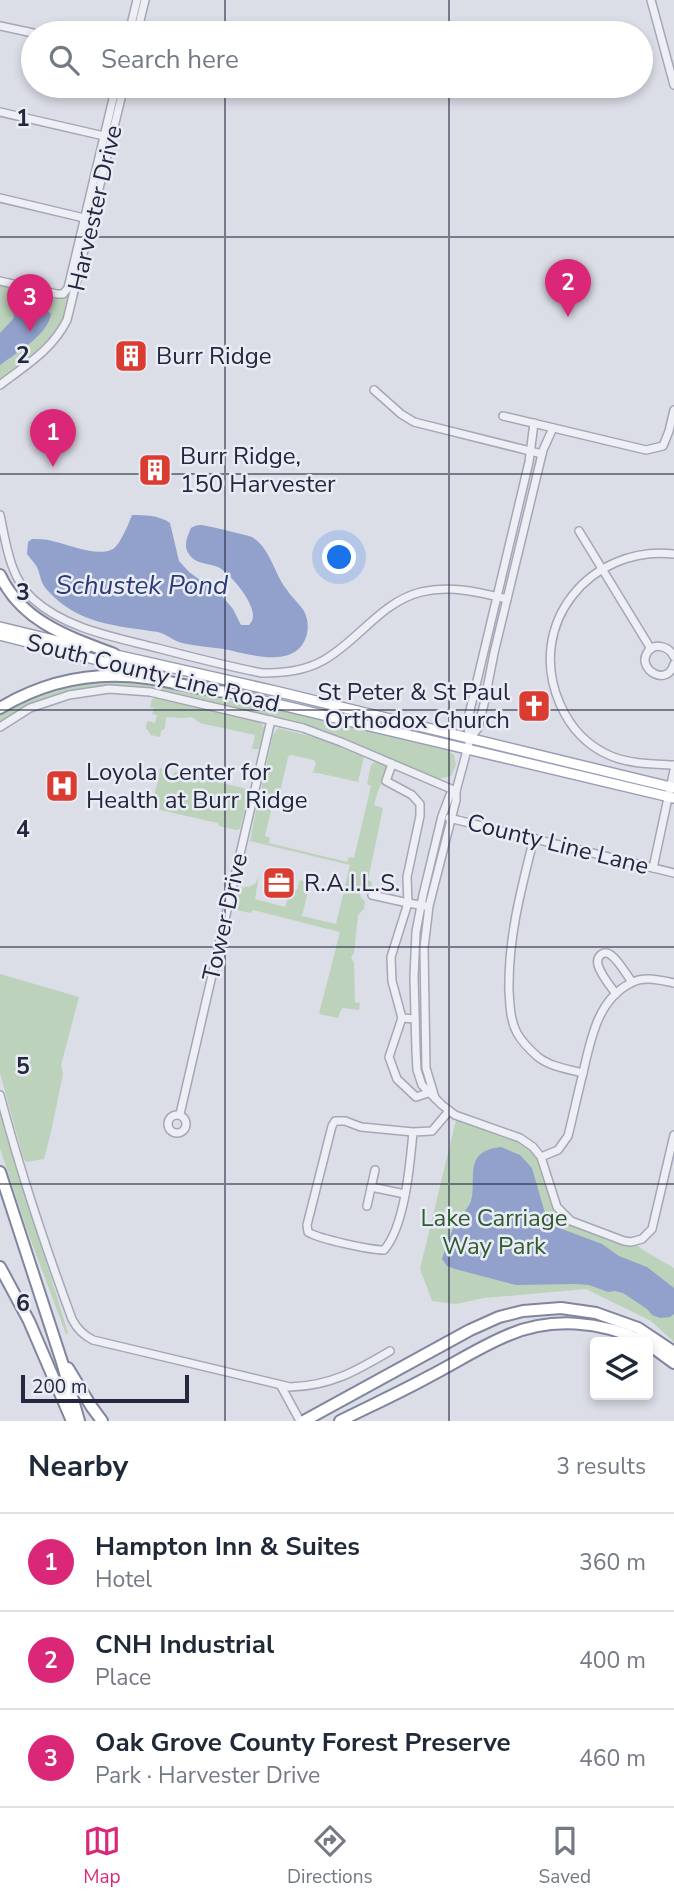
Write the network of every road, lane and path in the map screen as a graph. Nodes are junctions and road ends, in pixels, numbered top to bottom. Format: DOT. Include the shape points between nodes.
graph roads {
  1 [pos="137,0"];
  2 [pos="145,0"];
  3 [pos="651,0"];
  4 [pos="132,21"];
  5 [pos="140,21"];
  6 [pos="0,26"];
  7 [pos="21,30"];
  8 [pos="674,85"];
  9 [pos="113,98"];
  10 [pos="121,98"];
  11 [pos="0,112"];
  12 [pos="104,136"];
  13 [pos="0,198"];
  14 [pos="84,218"];
  15 [pos="0,281"];
  16 [pos="0,385"];
  17 [pos="374,390"];
  18 [pos="674,410"];
  19 [pos="503,415"];
  20 [pos="534,423"];
  21 [pos="553,428"];
  22 [pos="531,452"];
  23 [pos="542,454"];
  24 [pos="0,515"];
  25 [pos="579,531"];
  26 [pos="674,554"];
  27 [pos="602,568"];
  28 [pos="0,575"];
  29 [pos="496,596"];
  30 [pos="507,599"];
  31 [pos="0,627"];
  32 [pos="0,635"];
  33 [pos="652,649"];
  34 [pos="114,654"];
  35 [pos="674,657"];
  36 [pos="674,664"];
  37 [pos="228,692"];
  38 [pos="0,708"];
  39 [pos="271,720"];
  40 [pos="0,727"];
  41 [pos="469,744"];
  42 [pos="392,764"];
  43 [pos="674,767"];
  44 [pos="456,791"];
  45 [pos="672,792"];
  46 [pos="442,816"];
  47 [pos="451,818"];
  48 [pos="534,838"];
  49 [pos="653,868"];
  50 [pos="674,873"];
  51 [pos="372,895"];
  52 [pos="408,903"];
  53 [pos="425,906"];
  54 [pos="419,947"];
  55 [pos="632,982"];
  56 [pos="674,983"];
  57 [pos="616,995"];
  58 [pos="402,1018"];
  59 [pos="415,1018"];
  60 [pos="426,1049"];
  61 [pos="416,1050"];
  62 [pos="583,1073"];
  63 [pos="428,1093"];
  64 [pos="0,1095"];
  65 [pos="435,1099"];
  66 [pos="449,1111"];
  67 [pos="180,1114"];
  68 [pos="413,1132"];
  69 [pos="674,1135"];
  70 [pos="541,1157"];
  71 [pos="375,1170"];
  72 [pos="0,1172"];
  73 [pos="371,1187"];
  74 [pos="405,1195"];
  75 [pos="367,1206"];
  76 [pos="0,1267"];
  77 [pos="633,1337"];
  78 [pos="653,1348"];
  79 [pos="390,1351"];
  80 [pos="674,1352"];
  81 [pos="59,1353"];
  82 [pos="674,1363"];
  83 [pos="281,1386"];
  84 [pos="72,1421"];
  85 [pos="79,1421"];
  86 [pos="103,1421"];
  87 [pos="304,1421"];
  88 [pos="340,1421"];
  1 -- 4 [label="street"];
  2 -- 5 [label="street"];
  3 -- 8 [label="street"];
  6 -- 7 [label="street"];
  9 -- 12 [label="street"];
  10 -- 16 [label="street, Harvester Drive" via="67,320 41,354"];
  11 -- 12 [label="street"];
  12 -- 14 [label="street"];
  13 -- 14 [label="street"];
  14 -- 15 [label="street" via="63,294"];
  17 -- 22 [label="street" via="414,422"];
  18 -- 21 [label="street" via="663,446 646,450"];
  19 -- 20 [label="street"];
  20 -- 21 [label="street"];
  20 -- 22 [label="street"];
  21 -- 23 [label="street"];
  22 -- 23 [label="street"];
  22 -- 29 [label="street"];
  23 -- 30 [label="street"];
  24 -- 29 [label="street" via="20,583 59,616 97,632 262,673 288,672 322,661 385,609 417,593 452,589"];
  25 -- 27 [label="street"];
  26 -- 27 [label="street" via="636,555"];
  27 -- 33 [label="street"];
  27 -- 43 [label="street" via="575,592 556,626 550,662 556,696 575,730 599,750 632,762"];
  28 -- 34 [label="highway" via="31,615"];
  29 -- 30 [label="street"];
  29 -- 41 [label="street" via="467,723"];
  30 -- 41 [label="street" via="478,728"];
  31 -- 34 [label="main road, South County Line Road"];
  32 -- 37 [label="main road, South County Line Road"];
  33 -- 35 [label="street" via="667,648"];
  33 -- 36 [label="street" via="645,660 649,670 666,675"];
  34 -- 41 [label="main road, South County Line Road"];
  37 -- 38 [label="highway" via="146,678 95,676 39,688"];
  37 -- 41 [label="main road, South County Line Road"];
  39 -- 40 [label="street" via="149,692 109,689 47,701"];
  39 -- 42 [label="street" via="334,739"];
  39 -- 67 [label="street, Tower Drive"];
  41 -- 44 [label="street"];
  41 -- 45 [label="main road, South County Line Road"];
  42 -- 44 [label="street"];
  42 -- 52 [label="street" via="386,781 420,803 407,877"];
  43 -- 45 [label="street"];
  44 -- 46 [label="street"];
  44 -- 47 [label="street"];
  45 -- 49 [label="street"];
  46 -- 47 [label="street, County Line Lane"];
  46 -- 53 [label="street"];
  47 -- 48 [label="street, County Line Lane"];
  47 -- 53 [label="street"];
  48 -- 49 [label="street, County Line Lane"];
  48 -- 62 [label="street" via="510,943 510,1012 523,1042 540,1059"];
  49 -- 50 [label="street, County Line Lane"];
  51 -- 52 [label="street"];
  52 -- 53 [label="street"];
  52 -- 58 [label="street" via="391,957"];
  53 -- 54 [label="street"];
  54 -- 59 [label="street"];
  54 -- 60 [label="street"];
  55 -- 56 [label="street" via="654,979"];
  55 -- 57 [label="street"];
  55 -- 57 [label="street" via="610,954 601,953 598,964"];
  57 -- 62 [label="street" via="593,1031"];
  58 -- 59 [label="street"];
  58 -- 63 [label="street" via="390,1057 393,1068 397,1079 416,1097"];
  59 -- 61 [label="street"];
  60 -- 61 [label="street"];
  60 -- 65 [label="street"];
  61 -- 63 [label="street" via="417,1070"];
  62 -- 70 [label="street" via="568,1136 558,1150"];
  63 -- 65 [label="street"];
  64 -- 83 [label="street" via="48,1255 72,1320 82,1333 93,1340"];
  65 -- 66 [label="street"];
  66 -- 68 [label="street" via="432,1131"];
  66 -- 70 [label="street" via="520,1138"];
  68 -- 74 [label="street"];
  68 -- 74 [label="street" via="335,1121 308,1232 384,1250"];
  69 -- 70 [label="street" via="652,1229 631,1242 571,1221 557,1207"];
  71 -- 73 [label="street"];
  72 -- 81 [label="highway"];
  73 -- 74 [label="street"];
  73 -- 75 [label="street"];
  76 -- 84 [label="highway"];
  77 -- 88 [label="highway" via="592,1324 534,1327 505,1336"];
  78 -- 82 [label="highway"];
  79 -- 83 [label="street" via="333,1381"];
  80 -- 87 [label="highway" via="638,1328 596,1313 550,1308 523,1311 470,1330"];
  81 -- 85 [label="highway"];
  81 -- 86 [label="highway"];
  83 -- 87 [label="street"];
}
